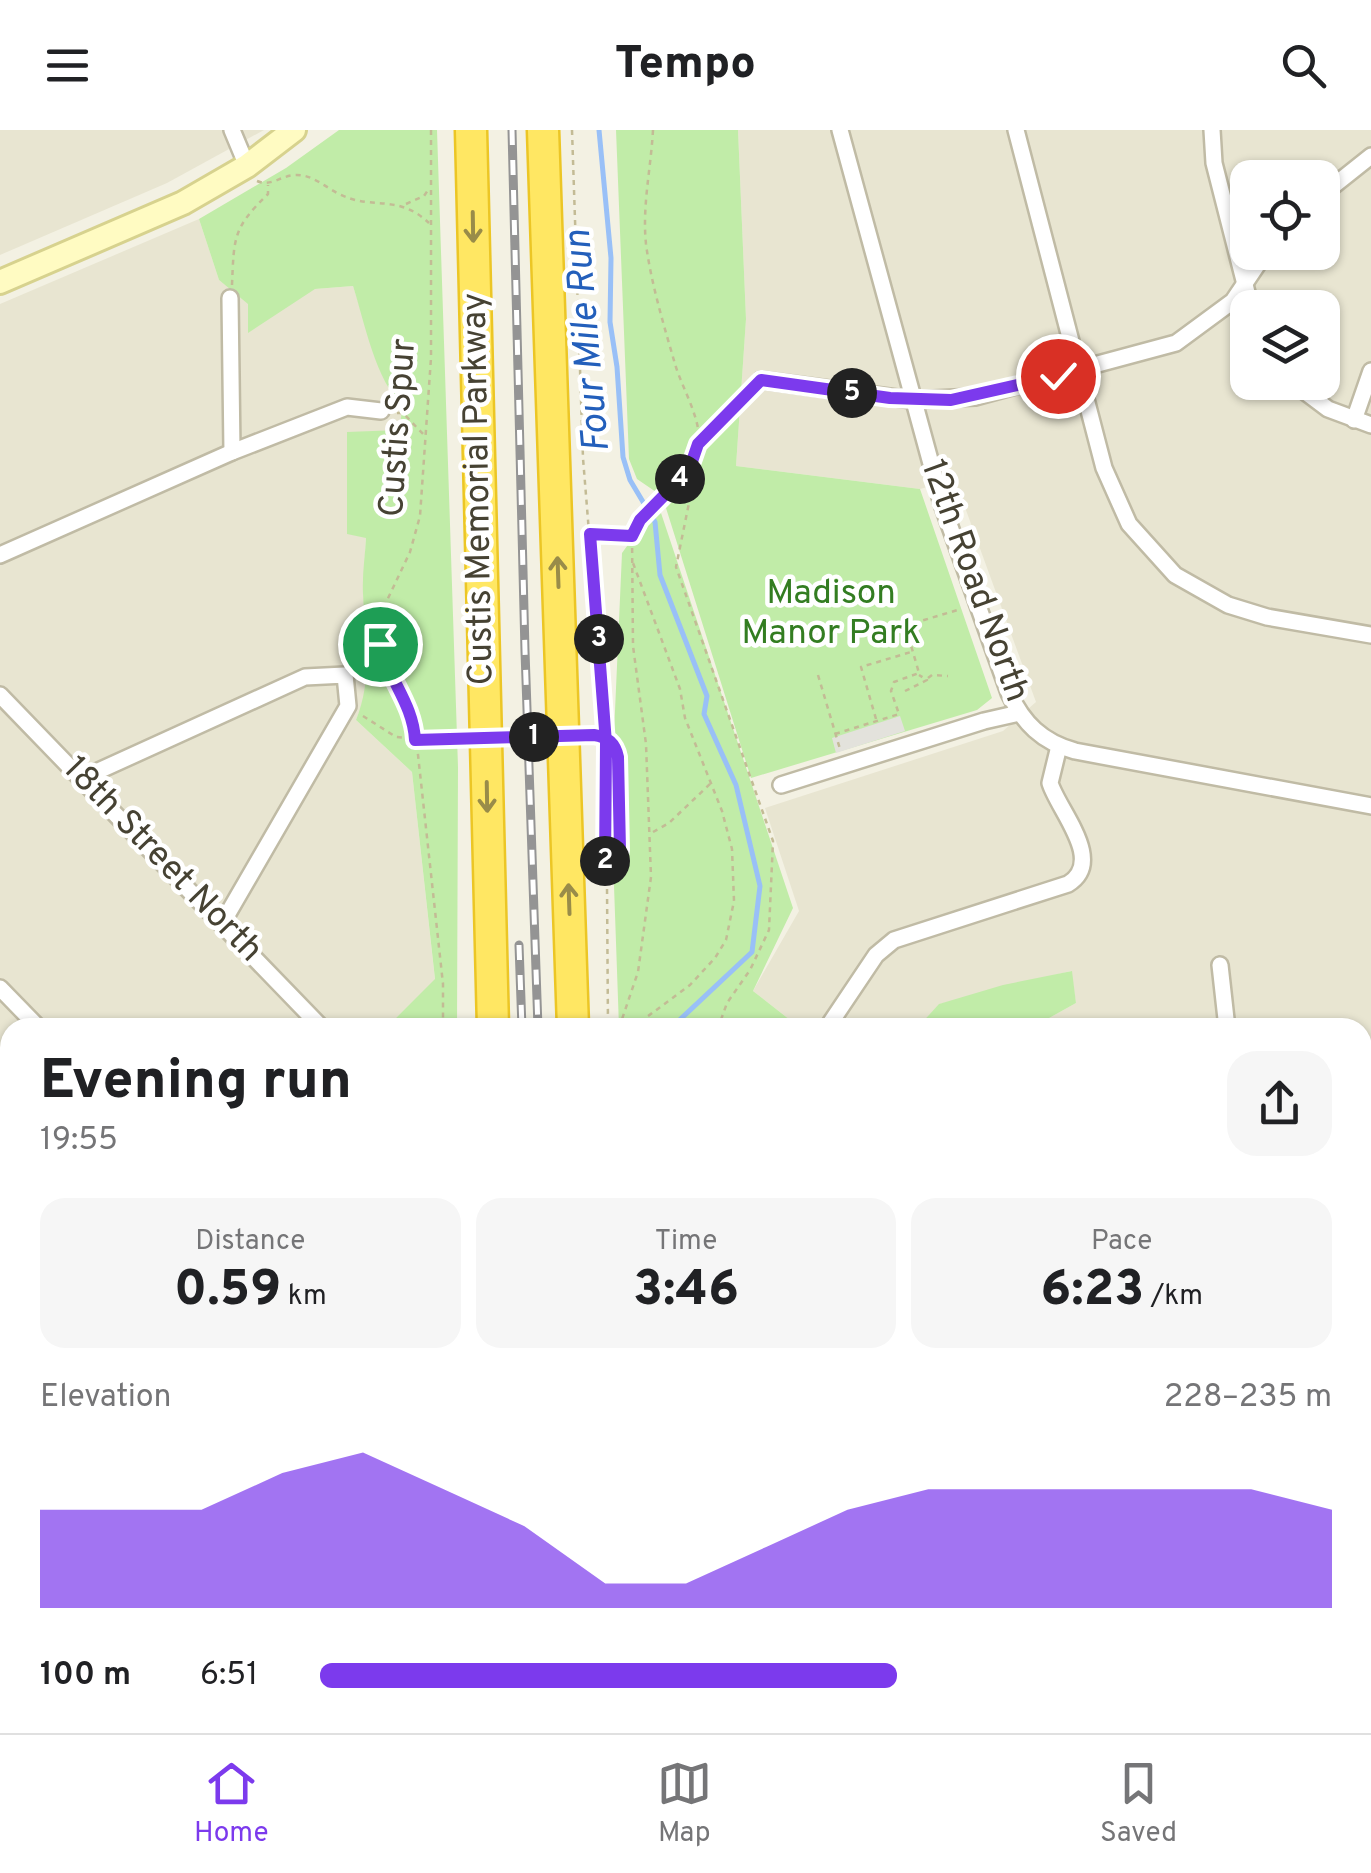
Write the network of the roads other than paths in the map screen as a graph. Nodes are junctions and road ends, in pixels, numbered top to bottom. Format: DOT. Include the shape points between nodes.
graph roads {
  1 [pos="232,130"];
  2 [pos="291,130"];
  3 [pos="470,130"];
  4 [pos="544,130"];
  5 [pos="840,130"];
  6 [pos="1016,130"];
  7 [pos="1212,130"];
  8 [pos="1371,156"];
  9 [pos="244,161"];
  10 [pos="1340,181"];
  11 [pos="64,247"];
  12 [pos="0,268"];
  13 [pos="1255,270"];
  14 [pos="0,282"];
  15 [pos="1245,285"];
  16 [pos="1246,290"];
  17 [pos="230,298"];
  18 [pos="1079,370"];
  19 [pos="1371,371"];
  20 [pos="761,380"];
  21 [pos="912,400"];
  22 [pos="1314,400"];
  23 [pos="381,411"];
  24 [pos="1354,420"];
  25 [pos="1371,426"];
  26 [pos="232,452"];
  27 [pos="0,556"];
  28 [pos="1371,635"];
  29 [pos="0,695"];
  30 [pos="1020,713"];
  31 [pos="1058,746"];
  32 [pos="82,778"];
  33 [pos="781,785"];
  34 [pos="1371,806"];
  35 [pos="222,922"];
  36 [pos="1220,965"];
  37 [pos="0,988"];
  38 [pos="30,1018"];
  39 [pos="313,1018"];
  40 [pos="493,1018"];
  41 [pos="574,1018"];
  42 [pos="834,1018"];
  43 [pos="1226,1018"];
  1 -- 9 [label="street"];
  2 -- 9 [label="street"];
  3 -- 40 [label="highway, Custis Memorial Parkway, one-way"];
  41 -- 4 [label="highway, Custis Memorial Parkway, one-way"];
  5 -- 21 [label="street, 12th Road North"];
  6 -- 18 [label="street"];
  7 -- 15 [label="street" via="1214,164"];
  8 -- 10 [label="street"];
  9 -- 11 [label="street"];
  11 -- 12 [label="street"];
  11 -- 14 [label="street"];
  13 -- 15 [label="street"];
  15 -- 16 [label="street"];
  15 -- 18 [label="street" via="1181,340"];
  17 -- 26 [label="street"];
  18 -- 21 [label="street" via="975,397"];
  18 -- 28 [label="street" via="1110,486 1129,524 1164,566 1228,606"];
  19 -- 24 [label="street"];
  20 -- 21 [label="street"];
  21 -- 30 [label="street, 12th Road North" via="942,504"];
  22 -- 24 [label="street"];
  23 -- 26 [label="street" via="347,406"];
  24 -- 25 [label="street"];
  26 -- 27 [label="street"];
  29 -- 32 [label="street, 18th Street North"];
  30 -- 31 [label="street, 12th Road North"];
  30 -- 33 [label="street"];
  31 -- 34 [label="street"];
  31 -- 42 [label="street" via="1050,785 1078,837 1082,865 1075,879 898,938 876,956"];
  32 -- 35 [label="street, 18th Street North"];
  32 -- 35 [label="street" via="305,677 344,675 348,706"];
  35 -- 39 [label="street, 18th Street North"];
  36 -- 43 [label="street"];
  37 -- 38 [label="street"];
}
